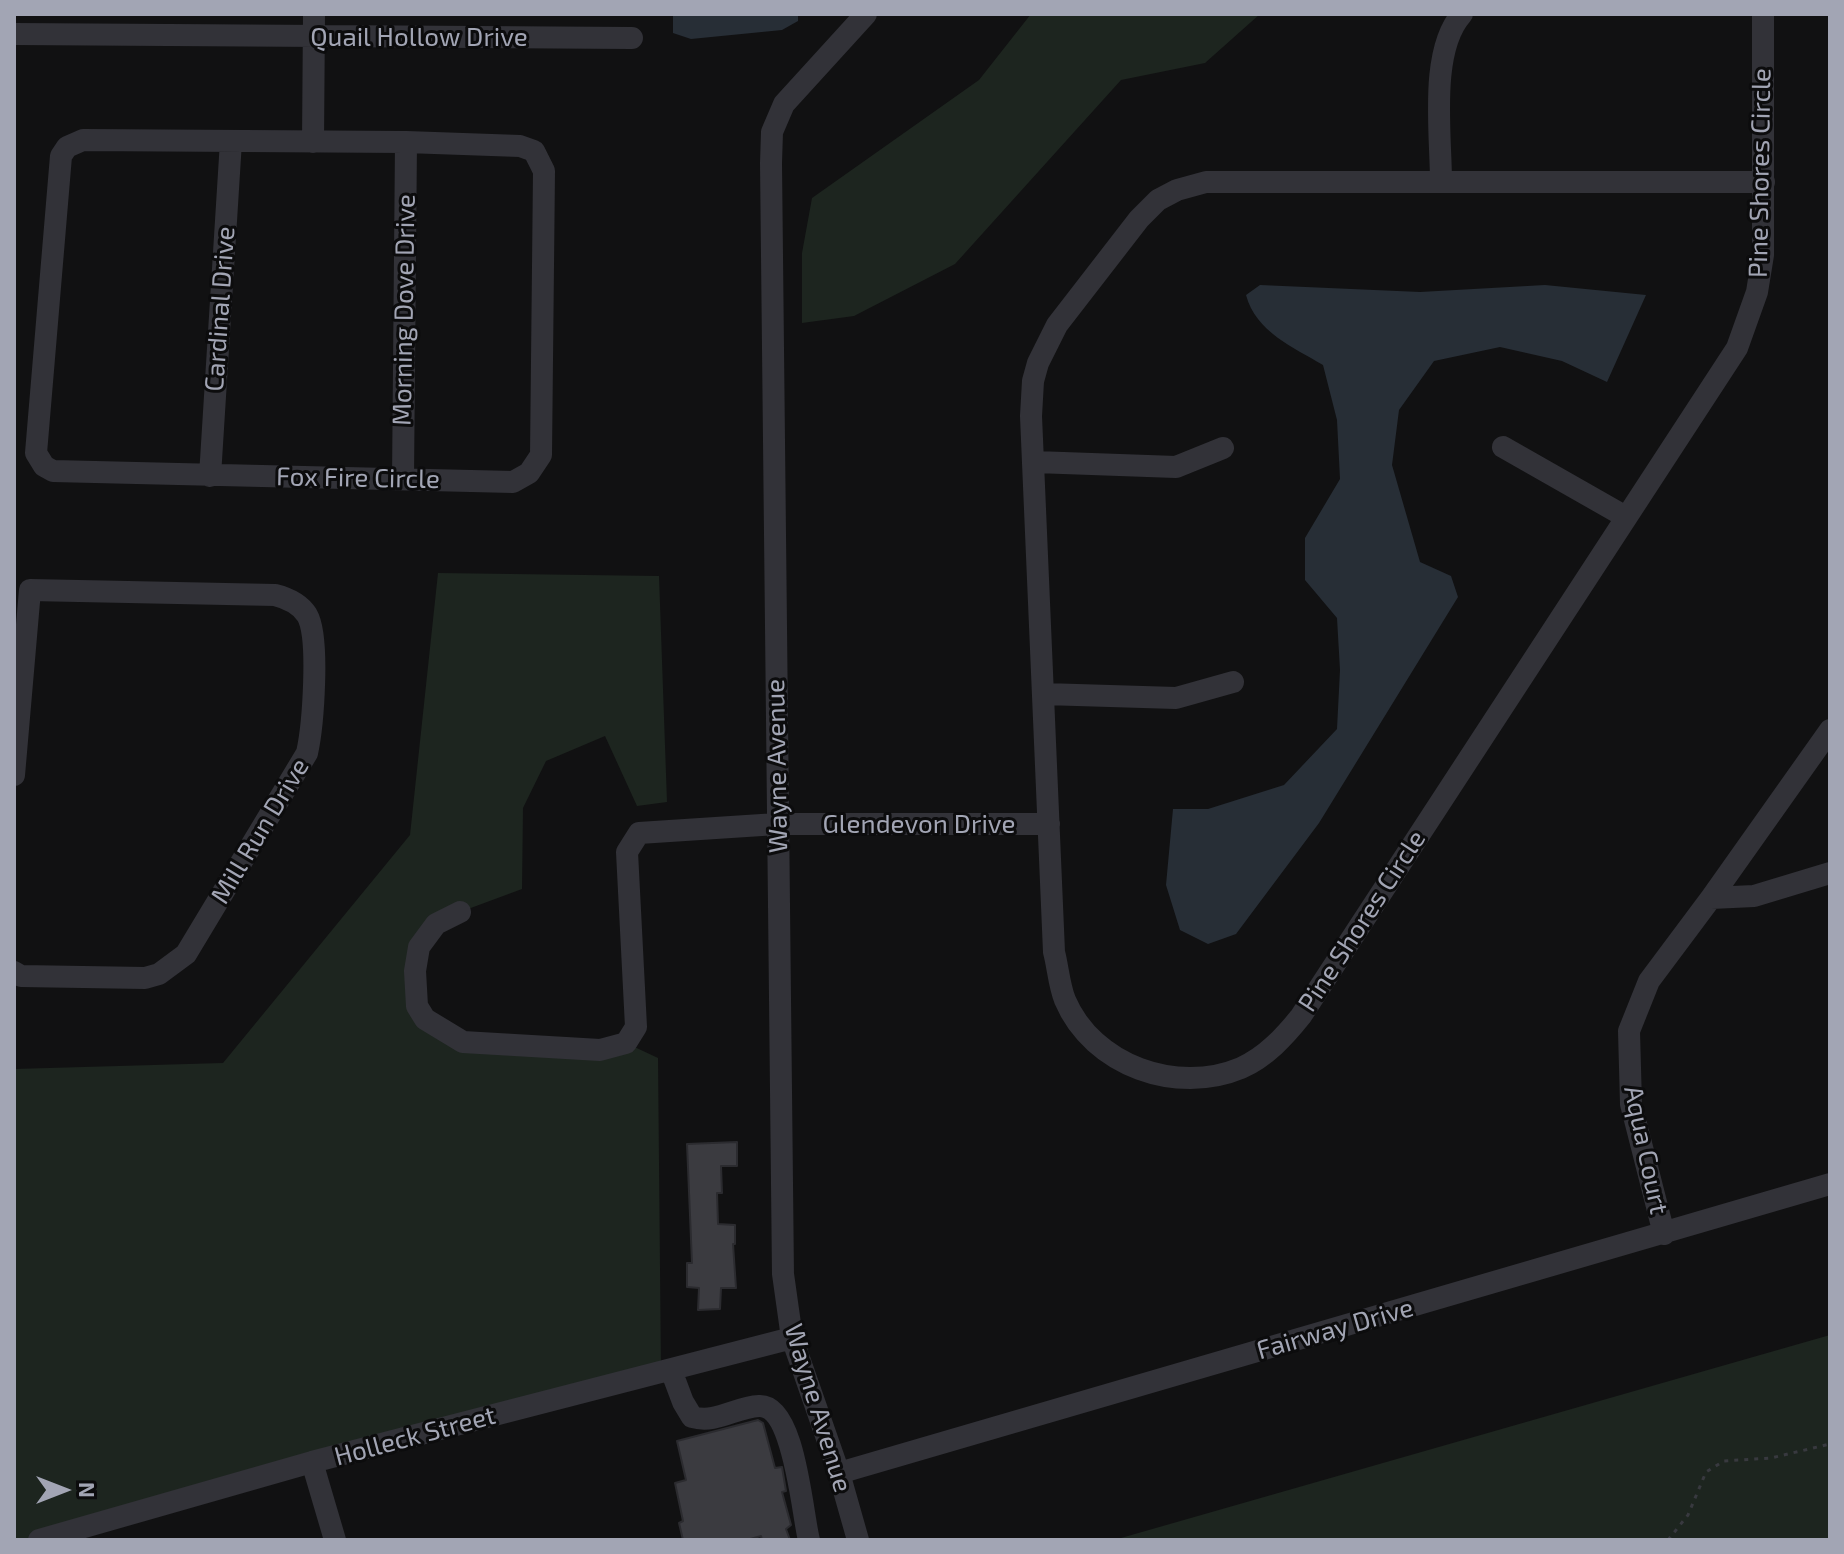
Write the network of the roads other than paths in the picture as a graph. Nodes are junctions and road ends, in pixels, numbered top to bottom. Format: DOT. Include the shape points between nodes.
graph roads {
  1 [pos="866,14"];
  2 [pos="1462,14"];
  3 [pos="1763,14"];
  4 [pos="314,25"];
  5 [pos="14,34"];
  6 [pos="632,38"];
  7 [pos="231,141"];
  8 [pos="313,142"];
  9 [pos="406,142"];
  10 [pos="1441,182"];
  11 [pos="1764,182"];
  12 [pos="1503,447"];
  13 [pos="1223,448"];
  14 [pos="1035,462"];
  15 [pos="210,476"];
  16 [pos="403,479"];
  17 [pos="1626,517"];
  18 [pos="22,590"];
  19 [pos="1233,682"];
  20 [pos="1044,694"];
  21 [pos="1830,730"];
  22 [pos="14,775"];
  23 [pos="777,824"];
  24 [pos="1049,824"];
  25 [pos="1830,873"];
  26 [pos="1711,898"];
  27 [pos="460,912"];
  28 [pos="14,972"];
  29 [pos="1830,1184"];
  30 [pos="1664,1234"];
  31 [pos="792,1338"];
  32 [pos="671,1370"];
  33 [pos="312,1462"];
  34 [pos="839,1473"];
  35 [pos="39,1540"];
  36 [pos="335,1540"];
  37 [pos="809,1540"];
  38 [pos="858,1540"];
  1 -- 23 [label="street, Wayne Avenue" via="784,104 772,132"];
  2 -- 10 [label="street" via="1452,25 1440,63"];
  3 -- 11 [label="street, Pine Shores Circle"];
  4 -- 5 [label="street, Quail Hollow Drive"];
  4 -- 6 [label="street, Quail Hollow Drive"];
  4 -- 8 [label="street"];
  7 -- 8 [label="street, Fox Fire Circle"];
  7 -- 15 [label="street, Cardinal Drive"];
  7 -- 15 [label="street, Fox Fire Circle" via="83,140 61,156 36,453 53,471"];
  8 -- 9 [label="street, Fox Fire Circle"];
  9 -- 16 [label="street, Morning Dove Drive"];
  9 -- 16 [label="street, Fox Fire Circle" via="520,146 534,151 544,171 541,455 529,473 513,482"];
  10 -- 11 [label="street, Pine Shores Circle"];
  10 -- 14 [label="street, Pine Shores Circle" via="1206,182 1158,200 1057,325 1038,363 1031,416"];
  11 -- 17 [label="street, Pine Shores Circle" via="1757,292 1737,348"];
  12 -- 17 [label="street"];
  13 -- 14 [label="street" via="1176,467"];
  14 -- 20 [label="street, Pine Shores Circle"];
  15 -- 16 [label="street, Fox Fire Circle"];
  17 -- 24 [label="street, Pine Shores Circle" via="1301,1016 1282,1040 1242,1067 1203,1078 1173,1078 1137,1069 1108,1053 1083,1029 1065,1000 1054,952"];
  18 -- 22 [label="street, Mill Run Drive"];
  18 -- 28 [label="street, Mill Run Drive" via="275,595 290,599 307,614 314,636 307,753 186,954 145,978"];
  19 -- 20 [label="street" via="1176,698"];
  20 -- 24 [label="street, Pine Shores Circle"];
  21 -- 26 [label="street, Aqua Court"];
  23 -- 24 [label="street, Glendevon Drive"];
  23 -- 27 [label="street, Glendevon Drive" via="639,833 627,852 636,1027 626,1043 600,1050 463,1042 425,1019 417,1006 419,947 436,924"];
  23 -- 31 [label="street, Wayne Avenue" via="783,1274"];
  25 -- 26 [label="street" via="1754,896"];
  26 -- 30 [label="street, Aqua Court" via="1649,981 1629,1031 1631,1104"];
  29 -- 30 [label="street, Fairway Drive"];
  30 -- 34 [label="street, Fairway Drive"];
  31 -- 32 [label="street, Holleck Street"];
  31 -- 34 [label="street, Wayne Avenue"];
  32 -- 33 [label="street, Holleck Street"];
  32 -- 37 [label="street" via="692,1417 718,1418 759,1406 776,1412 797,1473"];
  33 -- 35 [label="street, Holleck Street"];
  33 -- 36 [label="street"];
  34 -- 38 [label="street, Wayne Avenue"];
}
